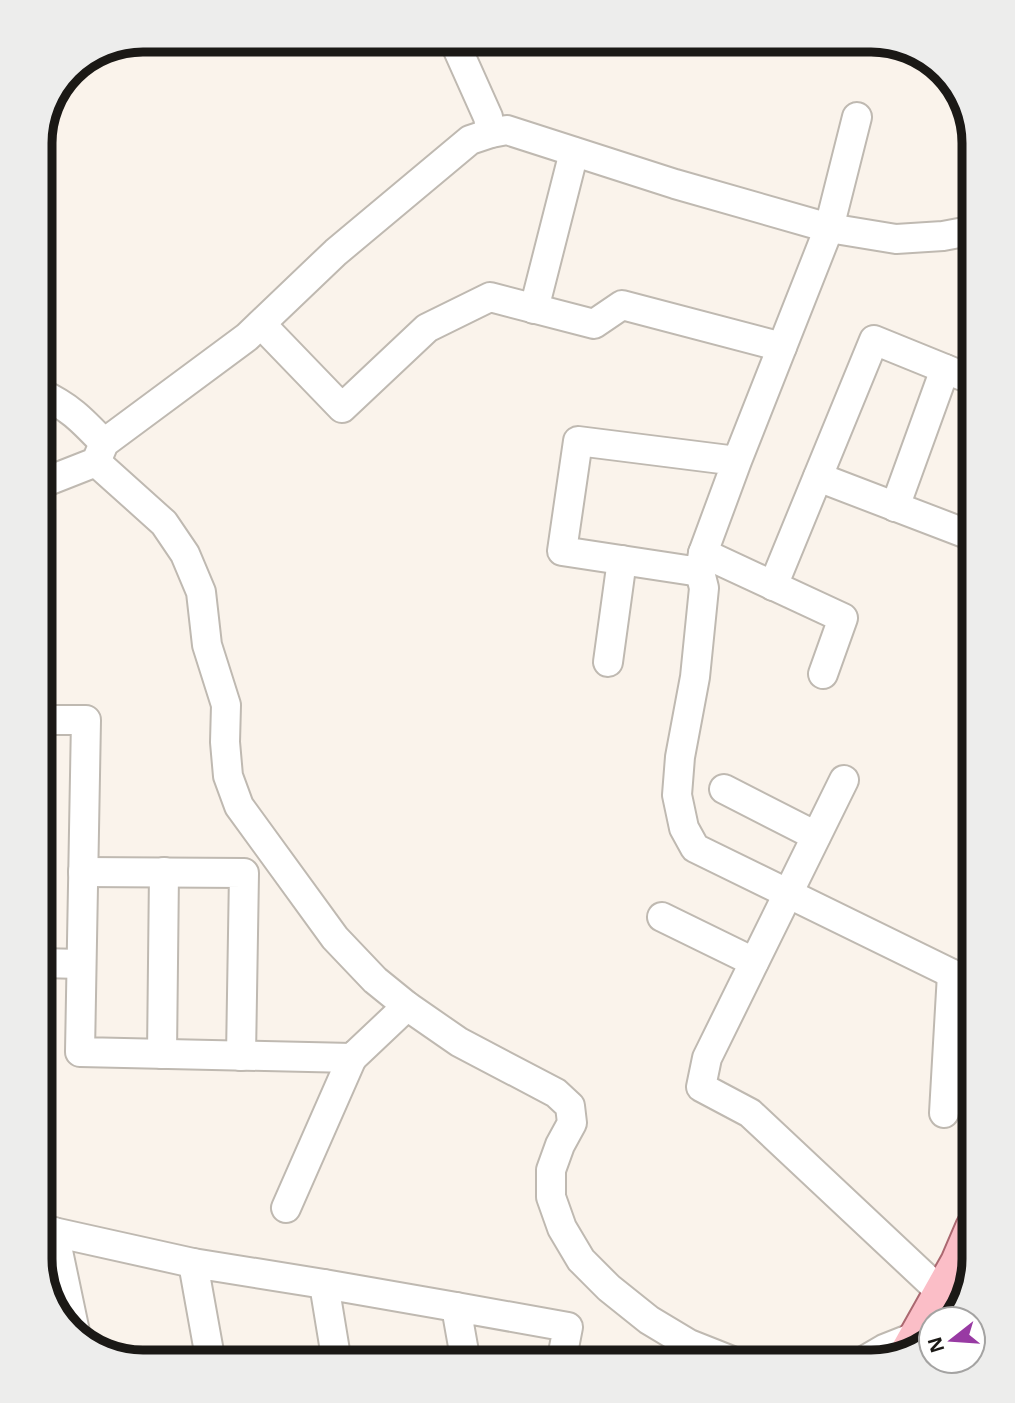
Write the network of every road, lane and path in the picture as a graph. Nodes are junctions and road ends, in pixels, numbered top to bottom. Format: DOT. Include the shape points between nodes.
graph roads {
  1 [pos="459,52"];
  2 [pos="857,117"];
  3 [pos="491,133"];
  4 [pos="574,152"];
  5 [pos="829,228"];
  6 [pos="962,232"];
  7 [pos="534,309"];
  8 [pos="261,324"];
  9 [pos="782,346"];
  10 [pos="945,369"];
  11 [pos="962,376"];
  12 [pos="53,398"];
  13 [pos="100,453"];
  14 [pos="737,461"];
  15 [pos="53,477"];
  16 [pos="818,477"];
  17 [pos="895,507"];
  18 [pos="962,532"];
  19 [pos="622,560"];
  20 [pos="702,562"];
  21 [pos="773,586"];
  22 [pos="608,662"];
  23 [pos="823,674"];
  24 [pos="52,720"];
  25 [pos="844,780"];
  26 [pos="724,789"];
  27 [pos="816,836"];
  28 [pos="275,854"];
  29 [pos="83,872"];
  30 [pos="164,872"];
  31 [pos="244,873"];
  32 [pos="788,894"];
  33 [pos="662,917"];
  34 [pos="754,962"];
  35 [pos="52,963"];
  36 [pos="81,964"];
  37 [pos="962,979"];
  38 [pos="962,986"];
  39 [pos="407,1006"];
  40 [pos="162,1054"];
  41 [pos="241,1056"];
  42 [pos="352,1058"];
  43 [pos="944,1113"];
  44 [pos="286,1208"];
  45 [pos="52,1231"];
  46 [pos="52,1248"];
  47 [pos="962,1258"];
  48 [pos="192,1263"];
  49 [pos="324,1284"];
  50 [pos="943,1294"];
  51 [pos="938,1305"];
  52 [pos="456,1307"];
  53 [pos="70,1313"];
  54 [pos="908,1343"];
  55 [pos="209,1350"];
  56 [pos="335,1350"];
  57 [pos="464,1350"];
  58 [pos="564,1350"];
  59 [pos="704,1350"];
  60 [pos="882,1350"];
  1 -- 3 [label="street"];
  2 -- 5 [label="street"];
  3 -- 4 [label="street" via="507,130"];
  3 -- 8 [label="street" via="460,148 336,252"];
  4 -- 5 [label="street"];
  4 -- 7 [label="street"];
  5 -- 6 [label="street" via="896,239"];
  5 -- 9 [label="street"];
  7 -- 8 [label="street" via="490,297 427,328 342,408"];
  7 -- 9 [label="street" via="594,324 622,305"];
  8 -- 13 [label="street"];
  9 -- 14 [label="street"];
  10 -- 11 [label="street"];
  10 -- 16 [label="street" via="874,340"];
  10 -- 17 [label="street"];
  12 -- 13 [label="street" via="76,413"];
  13 -- 15 [label="street"];
  13 -- 28 [label="street" via="164,523 185,554 201,592 208,645 226,705 228,776 239,806"];
  14 -- 19 [label="street" via="578,441 562,551"];
  14 -- 20 [label="street"];
  16 -- 17 [label="street"];
  16 -- 21 [label="street"];
  17 -- 18 [label="street"];
  19 -- 20 [label="street"];
  19 -- 22 [label="street"];
  20 -- 21 [label="street"];
  20 -- 32 [label="street" via="704,588 695,677 677,795 684,828 695,848"];
  21 -- 23 [label="street" via="843,618"];
  24 -- 29 [label="street" via="86,720"];
  25 -- 27 [label="street"];
  26 -- 27 [label="street"];
  27 -- 32 [label="street"];
  28 -- 31 [label="street" via="255,872"];
  28 -- 39 [label="street" via="335,938"];
  29 -- 30 [label="street"];
  29 -- 36 [label="street"];
  30 -- 31 [label="street"];
  30 -- 40 [label="street"];
  31 -- 41 [label="street"];
  32 -- 34 [label="street"];
  32 -- 37 [label="street"];
  33 -- 34 [label="street"];
  34 -- 50 [label="street" via="707,1058 701,1087 750,1113"];
  35 -- 36 [label="street"];
  36 -- 40 [label="street" via="79,1052"];
  38 -- 43 [label="street"];
  39 -- 42 [label="street"];
  39 -- 59 [label="street" via="459,1042 556,1093 570,1106 572,1123 551,1170 551,1197 562,1228 581,1260 609,1287 649,1320"];
  40 -- 41 [label="street"];
  41 -- 42 [label="street"];
  42 -- 44 [label="street"];
  45 -- 48 [label="street"];
  46 -- 53 [label="street"];
  47 -- 50 [label="main road"];
  48 -- 49 [label="street"];
  48 -- 55 [label="street"];
  49 -- 52 [label="street"];
  49 -- 56 [label="street"];
  50 -- 51 [label="main road"];
  52 -- 57 [label="street"];
  52 -- 58 [label="street" via="568,1327"];
  54 -- 60 [label="street"];
}
